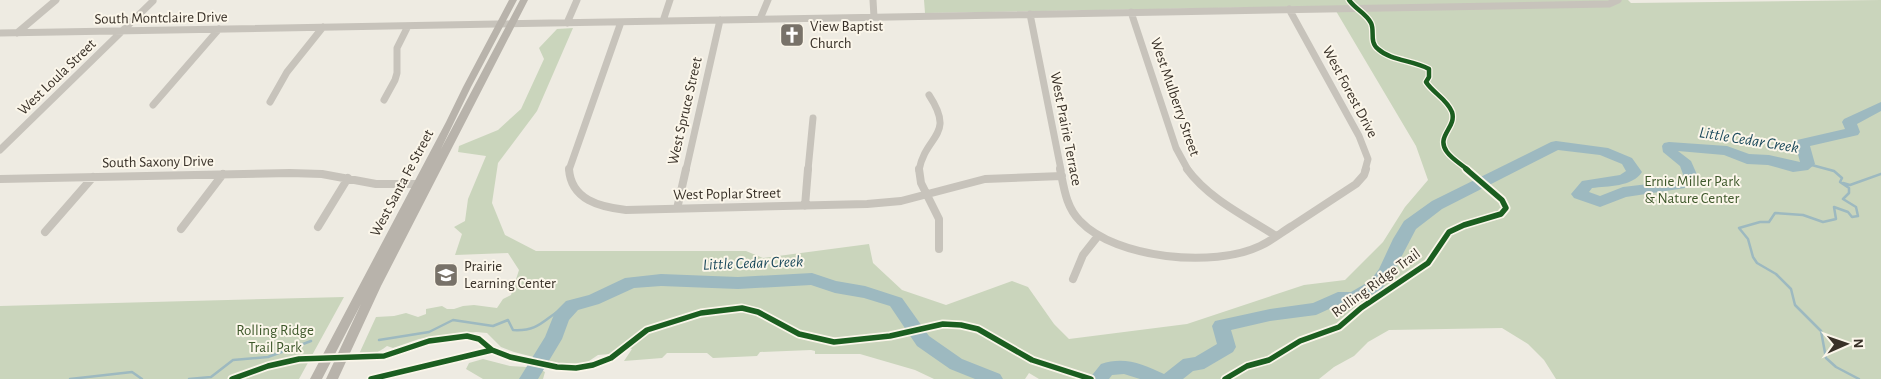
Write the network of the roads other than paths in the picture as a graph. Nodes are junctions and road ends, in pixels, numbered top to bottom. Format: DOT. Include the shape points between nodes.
graph roads {
  1 [pos="56,0"];
  2 [pos="513,0"];
  3 [pos="524,0"];
  4 [pos="577,0"];
  5 [pos="670,0"];
  6 [pos="768,0"];
  7 [pos="873,0"];
  8 [pos="1618,0"];
  9 [pos="153,1"];
  10 [pos="1289,9"];
  11 [pos="1131,12"];
  12 [pos="1030,14"];
  13 [pos="874,17"];
  14 [pos="760,19"];
  15 [pos="720,20"];
  16 [pos="664,21"];
  17 [pos="621,22"];
  18 [pos="567,23"];
  19 [pos="500,24"];
  20 [pos="513,24"];
  21 [pos="408,26"];
  22 [pos="324,27"];
  23 [pos="219,29"];
  24 [pos="122,31"];
  25 [pos="0,33"];
  26 [pos="17,33"];
  27 [pos="929,94"];
  28 [pos="384,100"];
  29 [pos="270,102"];
  30 [pos="153,106"];
  31 [pos="813,118"];
  32 [pos="0,150"];
  33 [pos="222,174"];
  34 [pos="1062,176"];
  35 [pos="93,177"];
  36 [pos="348,178"];
  37 [pos="0,179"];
  38 [pos="423,184"];
  39 [pos="924,194"];
  40 [pos="805,206"];
  41 [pos="677,209"];
  42 [pos="318,227"];
  43 [pos="182,229"];
  44 [pos="45,232"];
  45 [pos="1098,236"];
  46 [pos="1276,236"];
  47 [pos="939,250"];
  48 [pos="1073,279"];
  49 [pos="316,379"];
  50 [pos="332,379"];
  1 -- 26 [label="street"];
  2 -- 19 [label="street, West Santa Fe Street"];
  3 -- 20 [label="street, West Santa Fe Street"];
  4 -- 18 [label="street"];
  5 -- 16 [label="street"];
  6 -- 14 [label="street"];
  7 -- 13 [label="street"];
  8 -- 10 [label="street, South Montclaire Drive" via="1609,4"];
  9 -- 24 [label="street, West Loula Street"];
  10 -- 11 [label="street, South Montclaire Drive"];
  10 -- 46 [label="street, West Forest Drive" via="1359,136 1368,159 1364,175 1356,184"];
  11 -- 12 [label="street, South Montclaire Drive"];
  11 -- 46 [label="street, West Mulberry Street" via="1184,167 1198,183"];
  12 -- 13 [label="street, South Montclaire Drive"];
  12 -- 34 [label="street, West Prairie Terrace"];
  13 -- 14 [label="street, South Montclaire Drive"];
  14 -- 15 [label="street, South Montclaire Drive"];
  15 -- 16 [label="street, South Montclaire Drive"];
  15 -- 41 [label="street, West Spruce Street"];
  16 -- 17 [label="street, South Montclaire Drive"];
  17 -- 18 [label="street, South Montclaire Drive"];
  17 -- 41 [label="street, West Poplar Street" via="568,174 571,184 581,196 603,207"];
  18 -- 20 [label="street, South Montclaire Drive"];
  19 -- 20 [label="street, South Montclaire Drive"];
  19 -- 21 [label="street, South Montclaire Drive"];
  19 -- 38 [label="street, West Santa Fe Street"];
  20 -- 38 [label="street, West Santa Fe Street"];
  21 -- 22 [label="street, South Montclaire Drive"];
  21 -- 28 [label="street" via="397,48 395,80"];
  22 -- 23 [label="street, South Montclaire Drive"];
  22 -- 29 [label="street" via="287,69"];
  23 -- 24 [label="street, South Montclaire Drive"];
  23 -- 30 [label="street"];
  24 -- 26 [label="street, South Montclaire Drive"];
  24 -- 32 [label="street, West Loula Street"];
  25 -- 26 [label="street, South Montclaire Drive"];
  27 -- 39 [label="street" via="938,107 941,124 919,168"];
  31 -- 40 [label="street"];
  33 -- 35 [label="street, South Saxony Drive"];
  33 -- 36 [label="street, South Saxony Drive" via="307,173"];
  33 -- 43 [label="street"];
  34 -- 39 [label="street, West Poplar Street" via="985,179"];
  34 -- 45 [label="street, West Prairie Terrace" via="1070,212 1082,226"];
  35 -- 37 [label="street, South Saxony Drive"];
  35 -- 44 [label="street, South Saxony Drive"];
  36 -- 38 [label="street, South Saxony Drive" via="376,184"];
  36 -- 42 [label="street"];
  38 -- 49 [label="street, West Santa Fe Street"];
  38 -- 50 [label="street, West Santa Fe Street"];
  39 -- 40 [label="street, West Poplar Street" via="901,201"];
  39 -- 47 [label="street" via="935,207 941,226"];
  40 -- 41 [label="street, West Poplar Street"];
  45 -- 46 [label="street, West Prairie Terrace" via="1129,248 1202,259 1245,254"];
  45 -- 48 [label="street" via="1083,254"];
}
